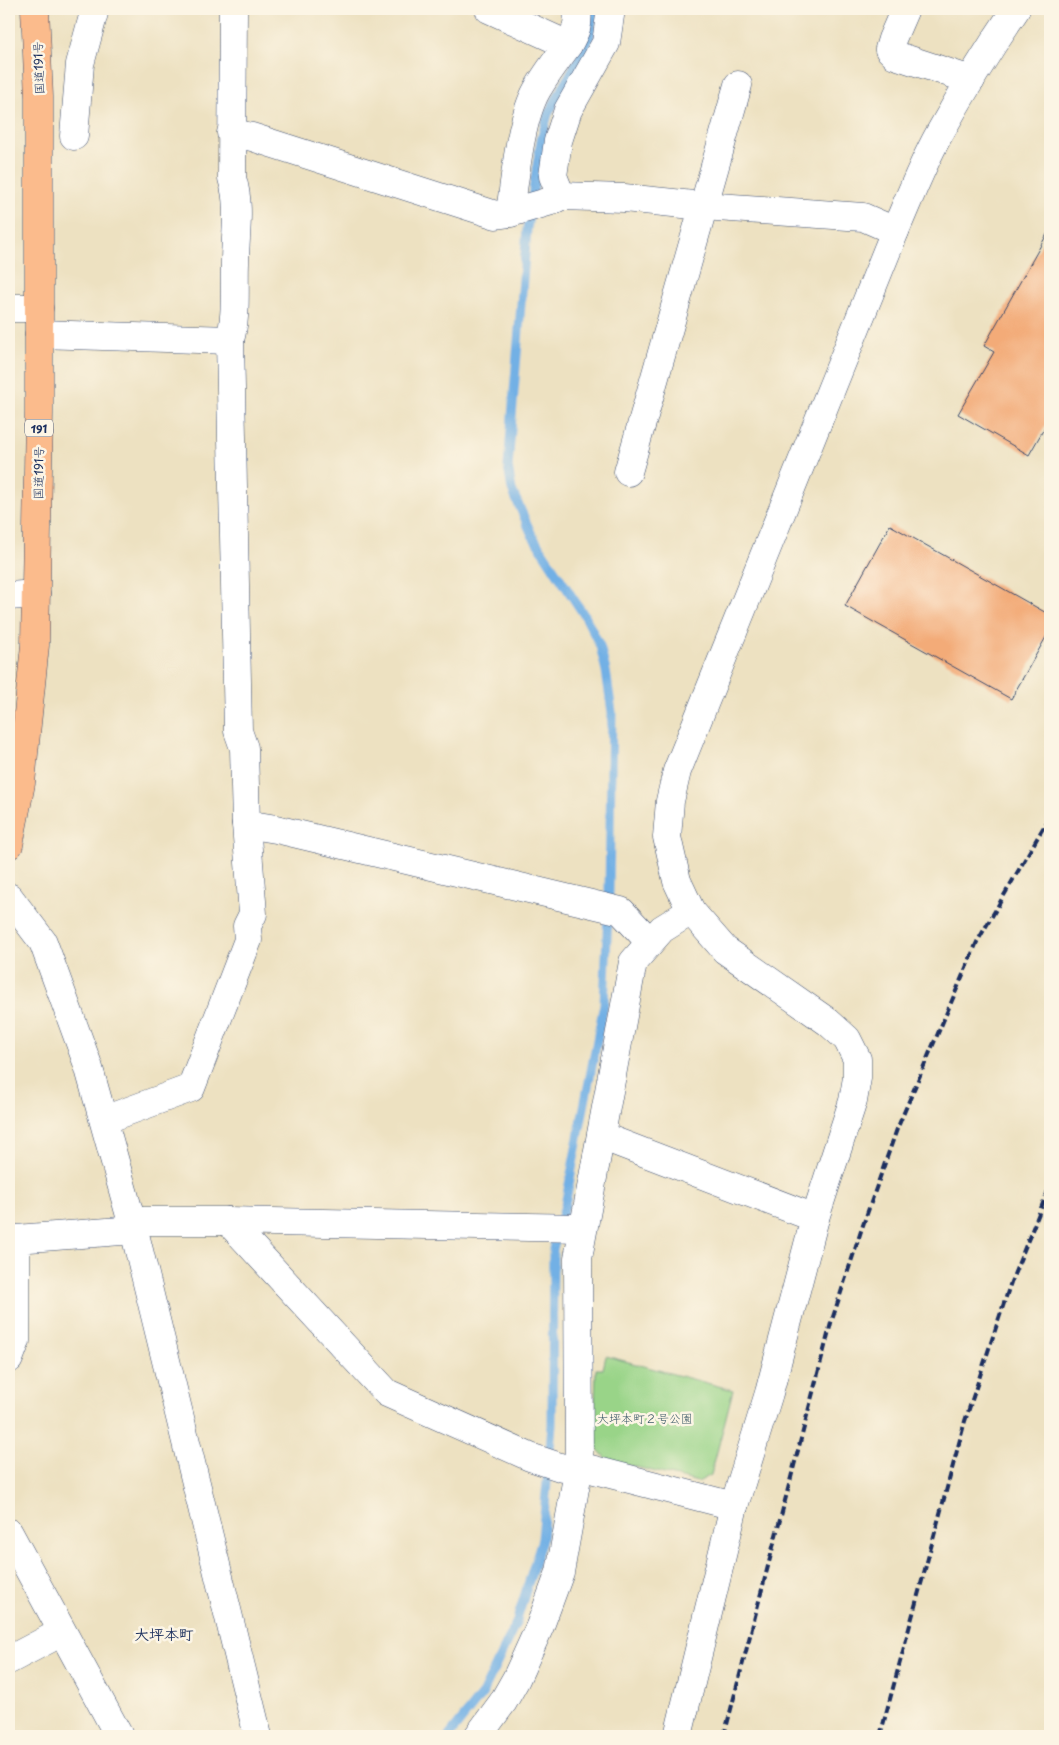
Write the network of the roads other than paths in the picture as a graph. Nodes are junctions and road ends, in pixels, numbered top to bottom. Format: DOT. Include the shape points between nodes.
graph roads {
  1 [pos="35,9"];
  2 [pos="95,9"];
  3 [pos="233,9"];
  4 [pos="489,9"];
  5 [pos="577,9"];
  6 [pos="611,9"];
  7 [pos="905,9"];
  8 [pos="1016,9"];
  9 [pos="568,45"];
  10 [pos="970,80"];
  11 [pos="738,85"];
  12 [pos="77,94"];
  13 [pos="39,97"];
  14 [pos="231,133"];
  15 [pos="74,136"];
  16 [pos="556,199"];
  17 [pos="703,206"];
  18 [pos="513,212"];
  19 [pos="895,231"];
  20 [pos="9,308"];
  21 [pos="39,321"];
  22 [pos="230,340"];
  23 [pos="628,472"];
  24 [pos="36,594"];
  25 [pos="9,596"];
  26 [pos="246,824"];
  27 [pos="9,845"];
  28 [pos="9,897"];
  29 [pos="692,911"];
  30 [pos="650,942"];
  31 [pos="104,1120"];
  32 [pos="602,1136"];
  33 [pos="815,1218"];
  34 [pos="228,1220"];
  35 [pos="133,1225"];
  36 [pos="578,1229"];
  37 [pos="11,1346"];
  38 [pos="571,1467"];
  39 [pos="734,1506"];
  40 [pos="9,1533"];
  41 [pos="62,1632"];
  42 [pos="9,1660"];
  43 [pos="120,1736"];
  44 [pos="258,1736"];
  45 [pos="478,1736"];
  46 [pos="678,1736"];
  1 -- 13 [label="highway, 国道191号 / 191"];
  2 -- 12 [label="street" via="80,64"];
  3 -- 14 [label="street"];
  4 -- 9 [label="street"];
  5 -- 9 [label="street" via="579,21"];
  6 -- 16 [label="street" via="606,43 568,110 558,141 553,176"];
  7 -- 10 [label="street" via="892,39 891,52"];
  8 -- 10 [label="street"];
  9 -- 18 [label="street" via="532,101 519,152"];
  10 -- 19 [label="street" via="937,137"];
  11 -- 17 [label="street"];
  12 -- 13 [label="street"];
  12 -- 15 [label="street"];
  13 -- 21 [label="highway, 国道191号 / 191"];
  14 -- 18 [label="street" via="487,212"];
  14 -- 22 [label="street" via="237,241 235,324"];
  16 -- 17 [label="street" via="624,198"];
  16 -- 18 [label="street"];
  17 -- 19 [label="street" via="863,217"];
  17 -- 23 [label="street"];
  19 -- 29 [label="street" via="677,771 667,837 677,881"];
  20 -- 21 [label="street"];
  21 -- 22 [label="street"];
  21 -- 24 [label="highway, 国道191号 / 191"];
  22 -- 26 [label="street" via="238,731 244,748"];
  24 -- 25 [label="street"];
  24 -- 27 [label="highway, 国道191号 / 191" via="29,711 21,783"];
  26 -- 30 [label="street" via="621,911"];
  26 -- 31 [label="street" via="253,914 247,926 248,940 191,1088"];
  28 -- 31 [label="street" via="43,942 88,1065"];
  29 -- 30 [label="street" via="662,929"];
  29 -- 33 [label="street" via="725,950 828,1022 847,1039 857,1059 853,1101"];
  30 -- 32 [label="street" via="633,962"];
  31 -- 35 [label="street"];
  32 -- 33 [label="street"];
  32 -- 36 [label="street"];
  33 -- 39 [label="street" via="769,1393"];
  34 -- 35 [label="street"];
  34 -- 36 [label="street"];
  34 -- 38 [label="street" via="387,1393 530,1456"];
  35 -- 37 [label="street" via="16,1239"];
  35 -- 44 [label="street"];
  36 -- 38 [label="street" via="577,1352"];
  38 -- 39 [label="street"];
  38 -- 45 [label="street" via="560,1572 552,1597 516,1678"];
  39 -- 46 [label="street"];
  40 -- 41 [label="street"];
  41 -- 42 [label="street"];
  41 -- 43 [label="street"];
}
